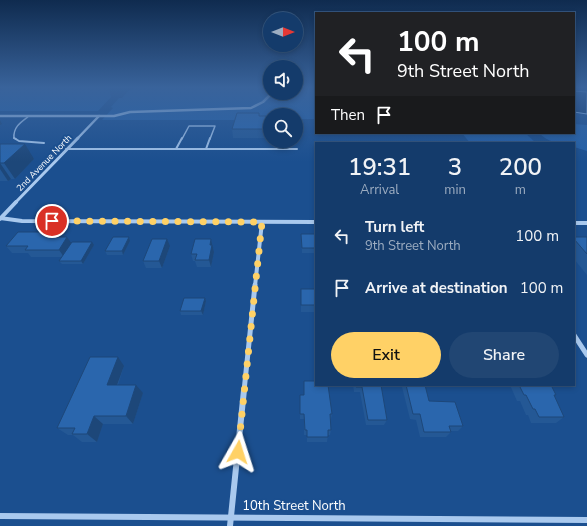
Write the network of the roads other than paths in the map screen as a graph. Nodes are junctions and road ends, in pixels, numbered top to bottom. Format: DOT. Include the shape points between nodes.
graph roads {
  1 [pos="128,113"];
  2 [pos="0,116"];
  3 [pos="29,116"];
  4 [pos="98,116"];
  5 [pos="44,143"];
  6 [pos="66,149"];
  7 [pos="176,149"];
  8 [pos="206,149"];
  9 [pos="297,149"];
  10 [pos="0,219"];
  11 [pos="262,222"];
  12 [pos="315,222"];
  13 [pos="575,223"];
  14 [pos="587,223"];
  15 [pos="575,337"];
  16 [pos="587,355"];
  17 [pos="0,516"];
  18 [pos="231,518"];
  19 [pos="587,520"];
  20 [pos="230,526"];
  1 -- 4 [label="street"];
  2 -- 3 [label="street"];
  3 -- 4 [label="street"];
  3 -- 5 [label="lane" via="17,126 13,132 14,138 19,142"];
  4 -- 6 [label="street, 2nd Avenue North"];
  6 -- 7 [label="lane"];
  6 -- 10 [label="street, 2nd Avenue North"];
  7 -- 8 [label="lane"];
  7 -- 8 [label="lane" via="189,126 215,126"];
  8 -- 9 [label="lane"];
  10 -- 11 [label="street"];
  11 -- 12 [label="street"];
  11 -- 18 [label="street"];
  13 -- 14 [label="street"];
  15 -- 16 [label="street"];
  17 -- 18 [label="street, 10th Street North"];
  18 -- 19 [label="street, 10th Street North"];
  18 -- 20 [label="street"];
}
